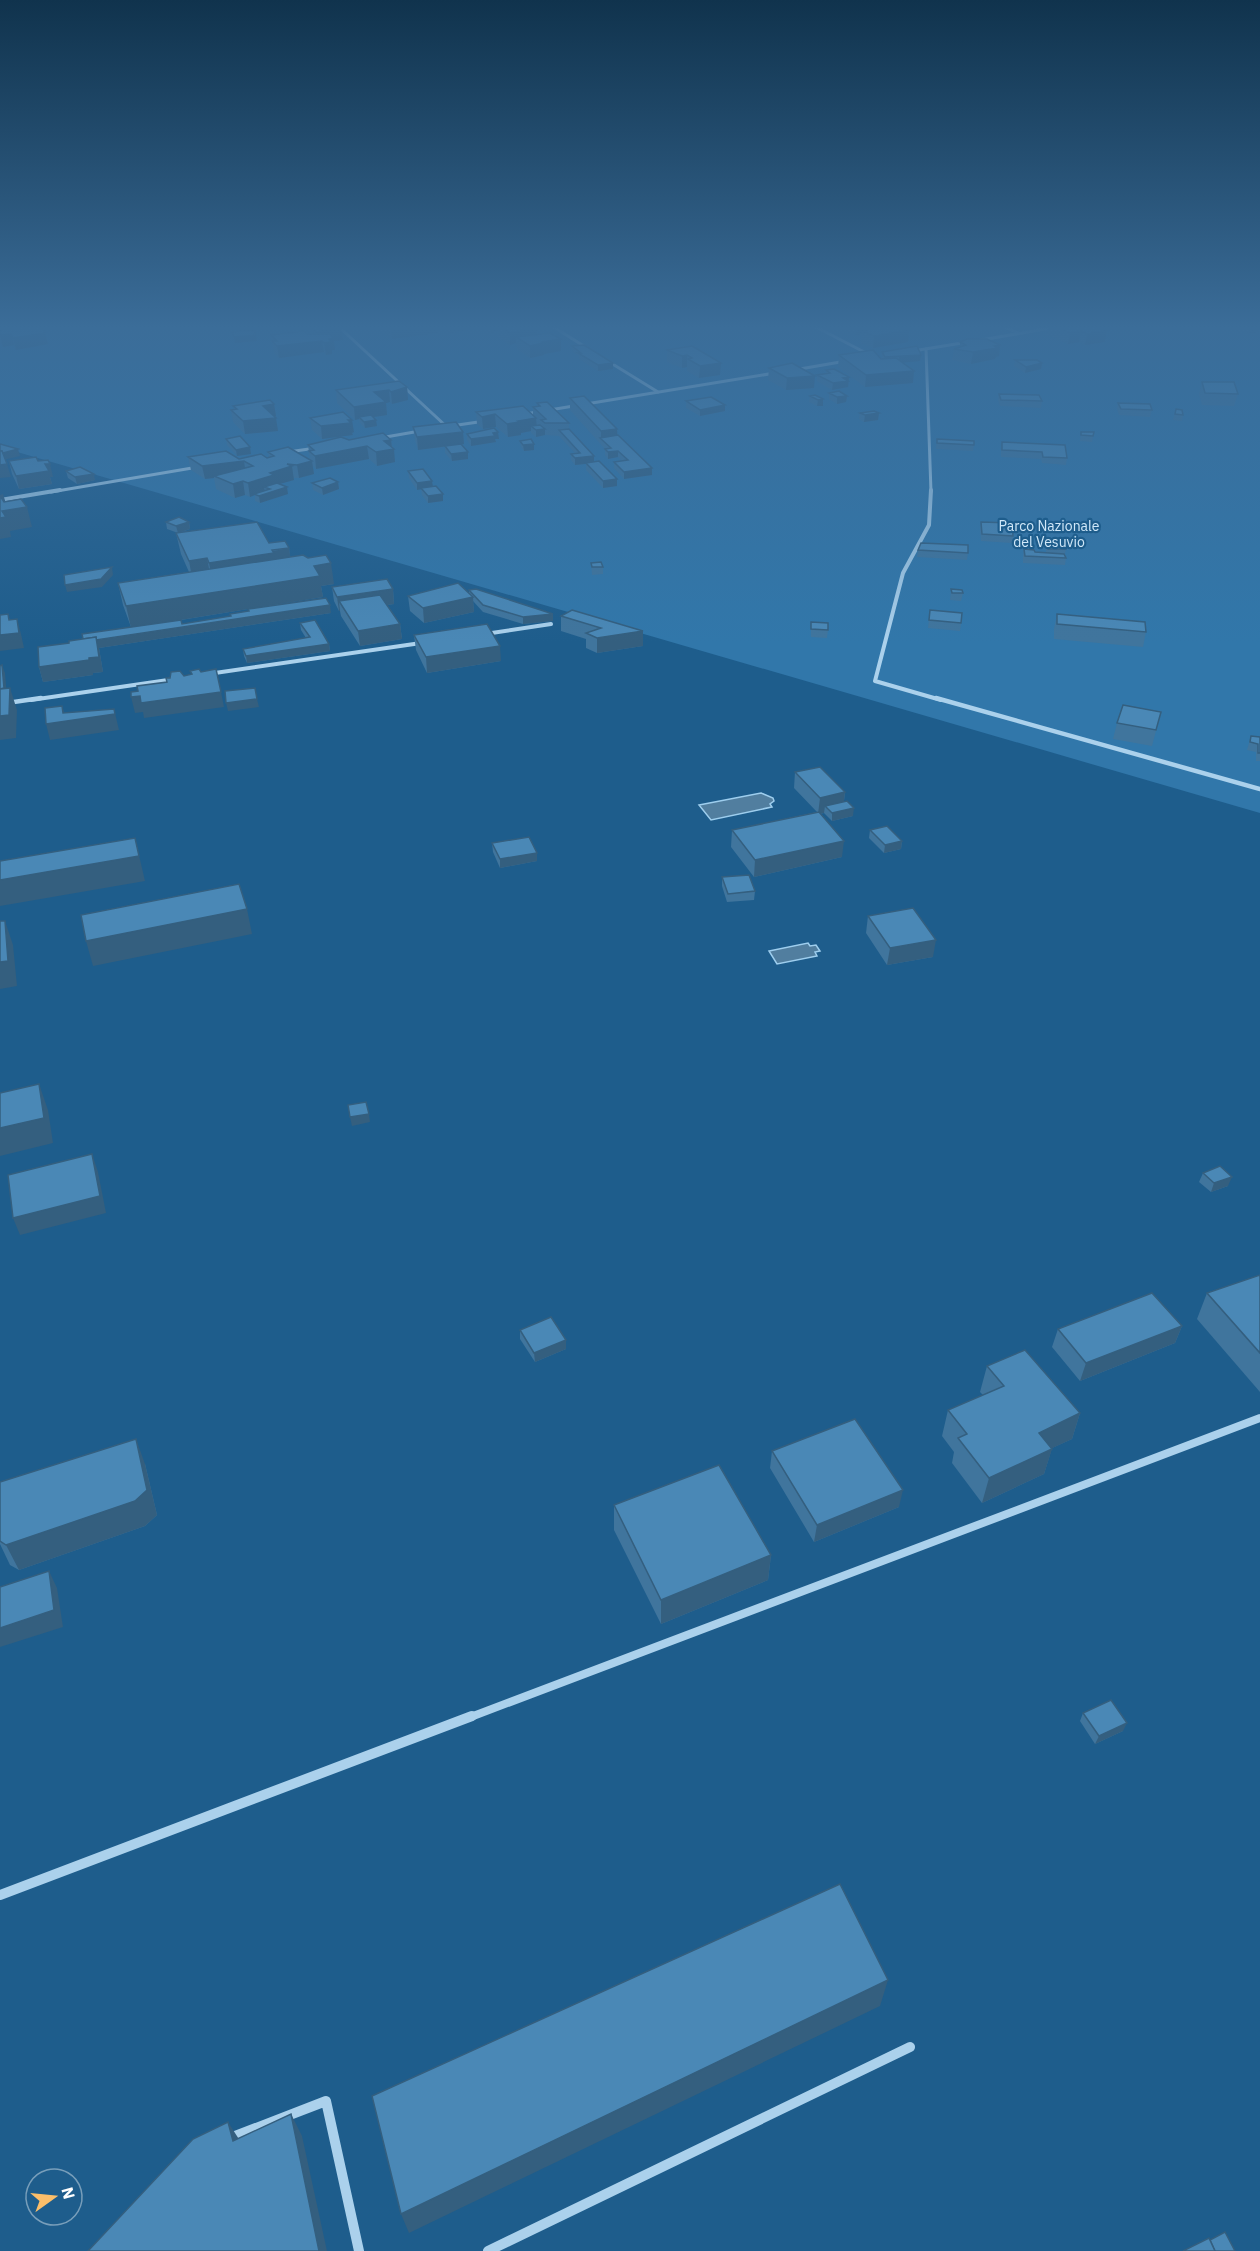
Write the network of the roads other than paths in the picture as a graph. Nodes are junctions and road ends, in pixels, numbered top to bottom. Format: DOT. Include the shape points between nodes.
graph roads {
  1 [pos="423,431"];
  2 [pos="929,431"];
  3 [pos="376,438"];
  4 [pos="316,448"];
  5 [pos="281,453"];
  6 [pos="202,466"];
  7 [pos="0,500"];
  8 [pos="551,624"];
  9 [pos="480,634"];
  10 [pos="422,643"];
  11 [pos="199,675"];
  12 [pos="176,679"];
  13 [pos="0,704"];
  14 [pos="1260,789"];
  15 [pos="1260,1418"];
  16 [pos="0,1895"];
  17 [pos="910,2047"];
  18 [pos="216,2144"];
  19 [pos="359,2251"];
  20 [pos="488,2251"];
  1 -- 3 [label="street"];
  2 -- 14 [label="street" via="932,502 928,525 903,573 875,681"];
  4 -- 5 [label="street"];
  6 -- 7 [label="street"];
  8 -- 9 [label="street"];
  10 -- 11 [label="street"];
  12 -- 13 [label="street"];
  15 -- 16 [label="street"];
  17 -- 20 [label="street"];
  18 -- 19 [label="street" via="326,2101"];
}
